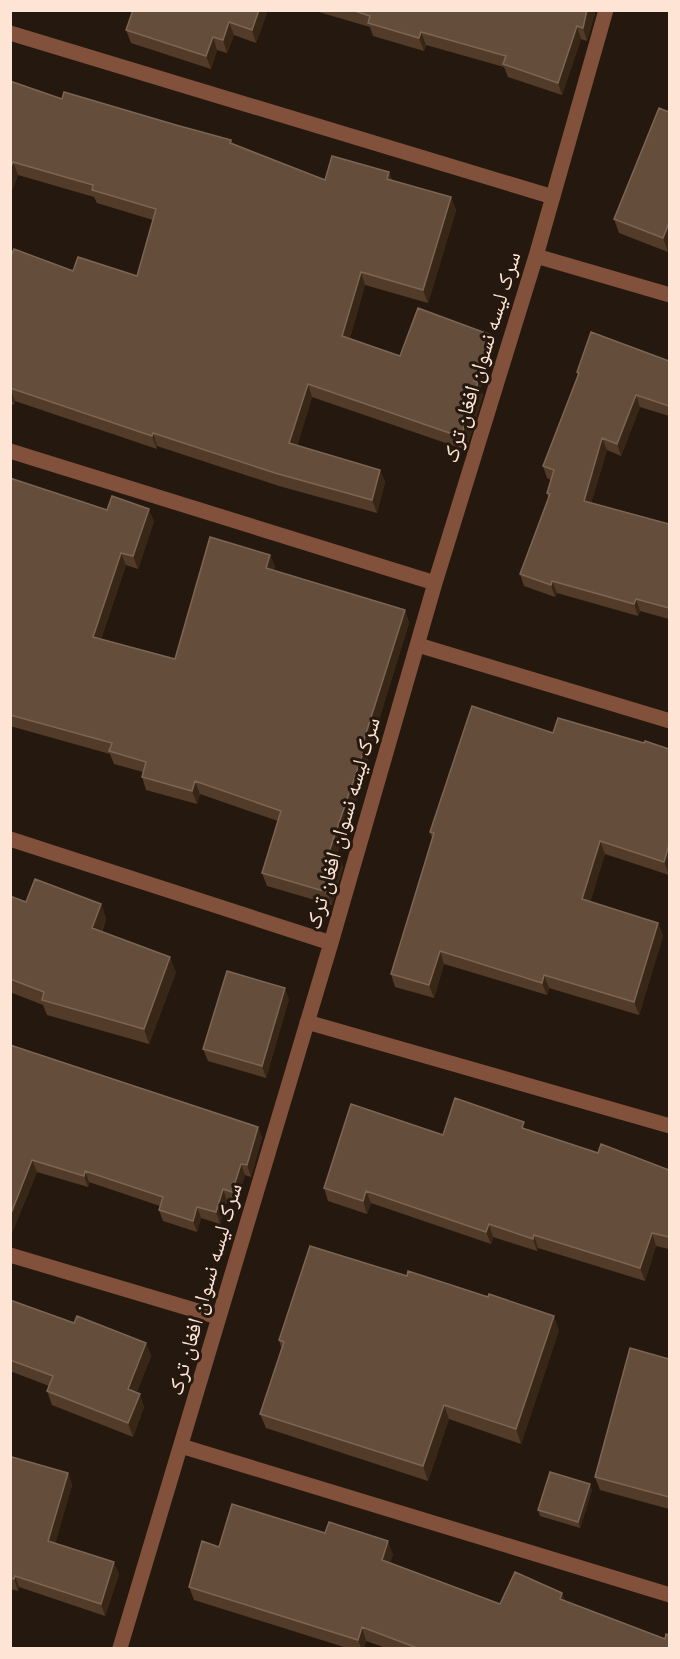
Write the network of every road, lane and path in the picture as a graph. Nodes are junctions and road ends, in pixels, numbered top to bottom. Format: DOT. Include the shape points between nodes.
graph roads {
  1 [pos="606,10"];
  2 [pos="10,33"];
  3 [pos="553,197"];
  4 [pos="536,256"];
  5 [pos="669,296"];
  6 [pos="10,451"];
  7 [pos="435,583"];
  8 [pos="418,645"];
  9 [pos="669,721"];
  10 [pos="10,839"];
  11 [pos="331,943"];
  12 [pos="307,1022"];
  13 [pos="669,1126"];
  14 [pos="10,1256"];
  15 [pos="218,1317"];
  16 [pos="181,1446"];
  17 [pos="669,1595"];
  18 [pos="120,1648"];
  1 -- 3 [label="street, سرک لیسه نسوان افغان‌ ترک"];
  2 -- 3 [label="street"];
  3 -- 4 [label="street, سرک لیسه نسوان افغان‌ ترک"];
  4 -- 5 [label="street"];
  4 -- 7 [label="street, سرک لیسه نسوان افغان‌ ترک"];
  6 -- 7 [label="street"];
  7 -- 8 [label="street, سرک لیسه نسوان افغان‌ ترک"];
  8 -- 9 [label="street"];
  8 -- 11 [label="street, سرک لیسه نسوان افغان‌ ترک"];
  10 -- 11 [label="street"];
  11 -- 12 [label="street, سرک لیسه نسوان افغان‌ ترک"];
  12 -- 13 [label="street"];
  12 -- 15 [label="street, سرک لیسه نسوان افغان‌ ترک"];
  14 -- 15 [label="street"];
  15 -- 16 [label="street, سرک لیسه نسوان افغان‌ ترک"];
  16 -- 17 [label="street"];
  16 -- 18 [label="street, سرک لیسه نسوان افغان‌ ترک"];
}
